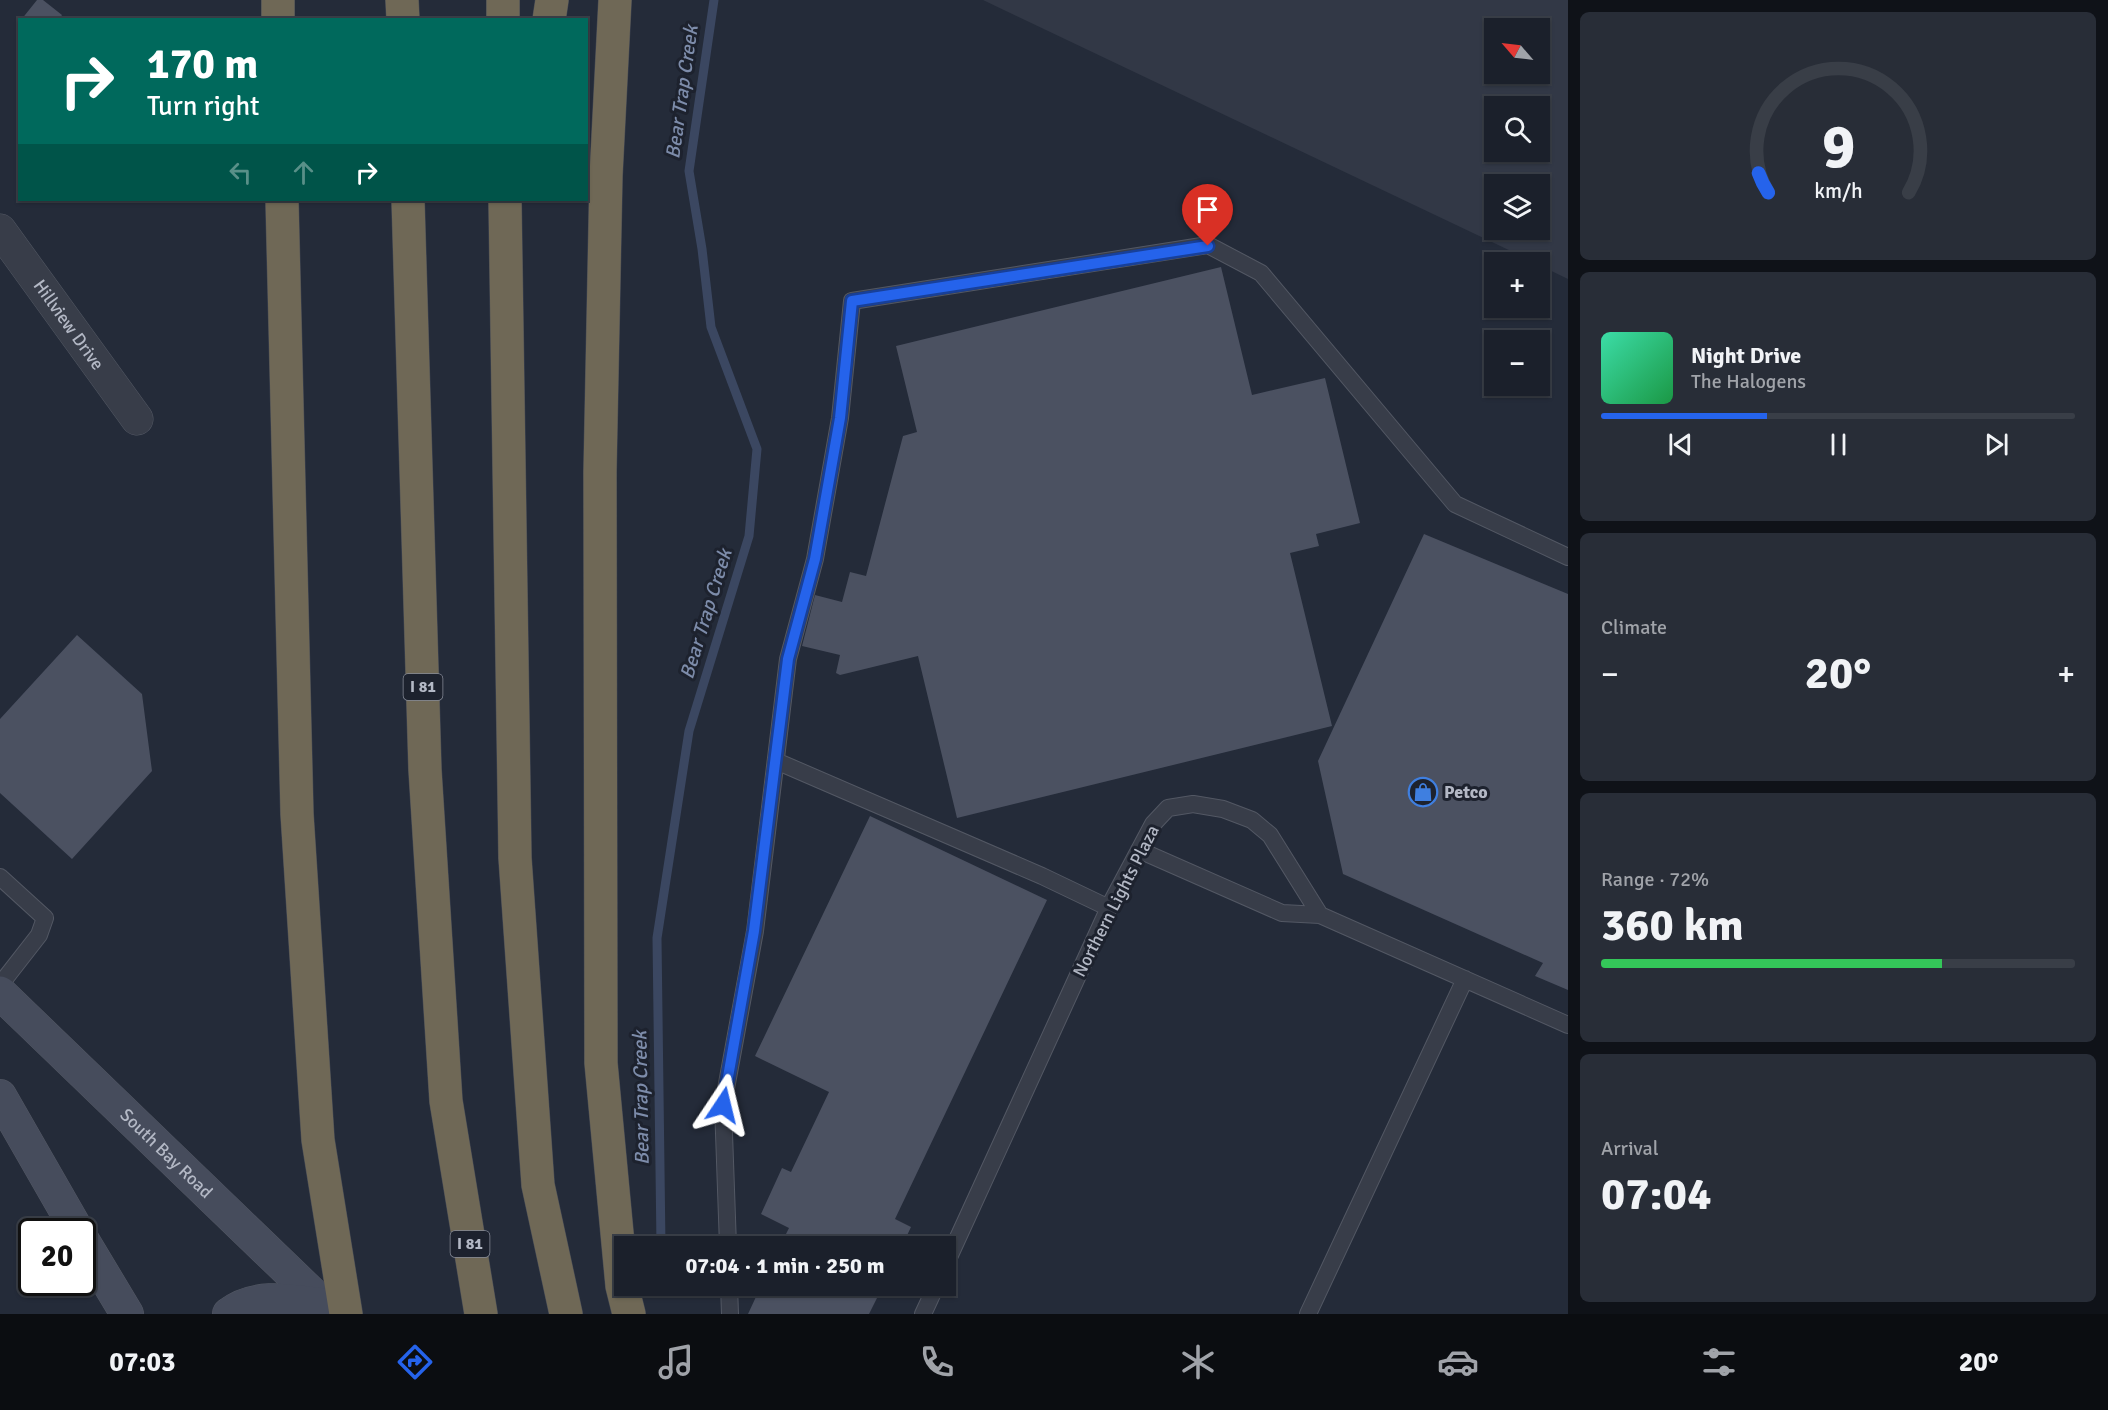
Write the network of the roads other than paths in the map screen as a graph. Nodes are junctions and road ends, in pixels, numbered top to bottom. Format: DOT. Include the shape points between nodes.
graph roads {
  1 [pos="278,0"];
  2 [pos="503,0"];
  3 [pos="552,0"];
  4 [pos="615,0"];
  5 [pos="278,18"];
  6 [pos="503,18"];
  7 [pos="549,18"];
  8 [pos="282,201"];
  9 [pos="408,201"];
  10 [pos="505,201"];
  11 [pos="524,201"];
  12 [pos="0,230"];
  13 [pos="507,322"];
  14 [pos="137,419"];
  15 [pos="1568,557"];
  16 [pos="776,761"];
  17 [pos="1139,850"];
  18 [pos="0,877"];
  19 [pos="1109,908"];
  20 [pos="1320,915"];
  21 [pos="1465,980"];
  22 [pos="0,985"];
  23 [pos="0,993"];
  24 [pos="1568,1025"];
  25 [pos="0,1096"];
  26 [pos="70,1218"];
  27 [pos="728,1236"];
  28 [pos="956,1242"];
  29 [pos="96,1262"];
  30 [pos="729,1296"];
  31 [pos="931,1296"];
  32 [pos="334,1311"];
  33 [pos="127,1314"];
  34 [pos="229,1314"];
  35 [pos="481,1314"];
  36 [pos="566,1314"];
  37 [pos="629,1314"];
  38 [pos="730,1314"];
  39 [pos="923,1314"];
  40 [pos="1308,1314"];
  1 -- 5 [label="highway"];
  2 -- 6 [label="highway"];
  3 -- 7 [label="highway"];
  4 -- 37 [label="highway" via="606,176 600,460 601,1063 622,1286"];
  8 -- 32 [label="highway" via="297,814 318,1140"];
  9 -- 35 [label="highway, I 81" via="425,770 446,1101"];
  10 -- 13 [label="highway"];
  11 -- 13 [label="highway"];
  12 -- 14 [label="street, Hillview Drive"];
  13 -- 36 [label="highway" via="515,858 538,1185"];
  15 -- 16 [label="lane" via="1455,504 1260,273 1208,246 852,301 840,418 815,559 788,659"];
  16 -- 19 [label="lane"];
  16 -- 27 [label="lane" via="754,931 723,1105"];
  17 -- 19 [label="lane, Northern Lights Plaza"];
  17 -- 20 [label="lane" via="1282,913"];
  17 -- 20 [label="lane, Northern Lights Plaza" via="1153,824 1168,808 1193,804 1223,809 1252,820 1270,835"];
  18 -- 22 [label="lane" via="45,918 39,935"];
  19 -- 28 [label="lane, Northern Lights Plaza"];
  20 -- 21 [label="lane"];
  21 -- 24 [label="lane"];
  21 -- 40 [label="lane"];
  23 -- 32 [label="main road, South Bay Road"];
  25 -- 26 [label="main road"];
  29 -- 33 [label="main road"];
  30 -- 38 [label="lane"];
  31 -- 39 [label="lane"];
  32 -- 34 [label="main road" via="274,1299 237,1308"];
}
